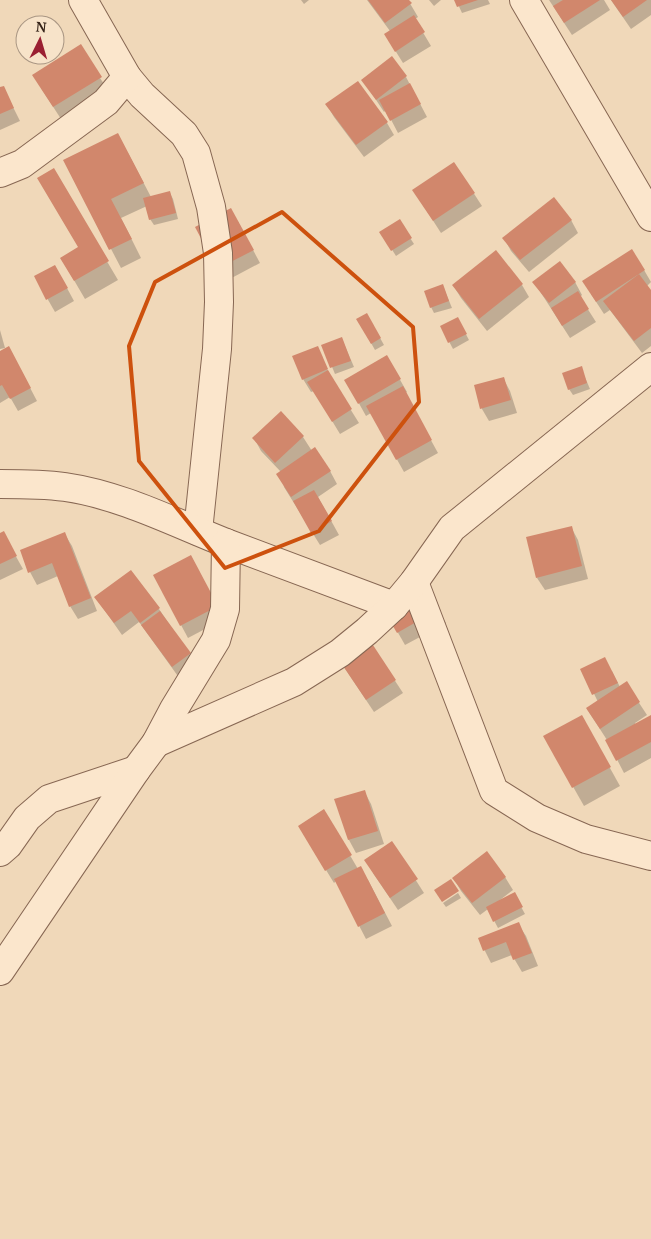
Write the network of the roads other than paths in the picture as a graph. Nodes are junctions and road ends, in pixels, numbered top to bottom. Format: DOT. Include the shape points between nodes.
graph roads {
  1 [pos="83,0"];
  2 [pos="524,0"];
  3 [pos="127,77"];
  4 [pos="0,173"];
  5 [pos="651,217"];
  6 [pos="651,367"];
  7 [pos="0,484"];
  8 [pos="198,531"];
  9 [pos="226,543"];
  10 [pos="414,582"];
  11 [pos="394,606"];
  12 [pos="156,743"];
  13 [pos="136,770"];
  14 [pos="0,852"];
  15 [pos="651,856"];
  16 [pos="0,971"];
  1 -- 3 [label="street"];
  2 -- 5 [label="street"];
  3 -- 4 [label="street" via="106,102 22,164"];
  3 -- 8 [label="street" via="184,134 196,153 211,207 218,253 219,302"];
  6 -- 10 [label="street" via="452,528"];
  7 -- 8 [label="street" via="65,487 102,495 139,506"];
  8 -- 9 [label="street"];
  9 -- 11 [label="street"];
  9 -- 12 [label="street" via="222,625"];
  10 -- 11 [label="street"];
  10 -- 15 [label="street" via="494,791 538,818 586,840"];
  11 -- 12 [label="street" via="340,654 294,682"];
  12 -- 13 [label="street"];
  13 -- 14 [label="street" via="48,799 26,818"];
  13 -- 16 [label="street"];
}
